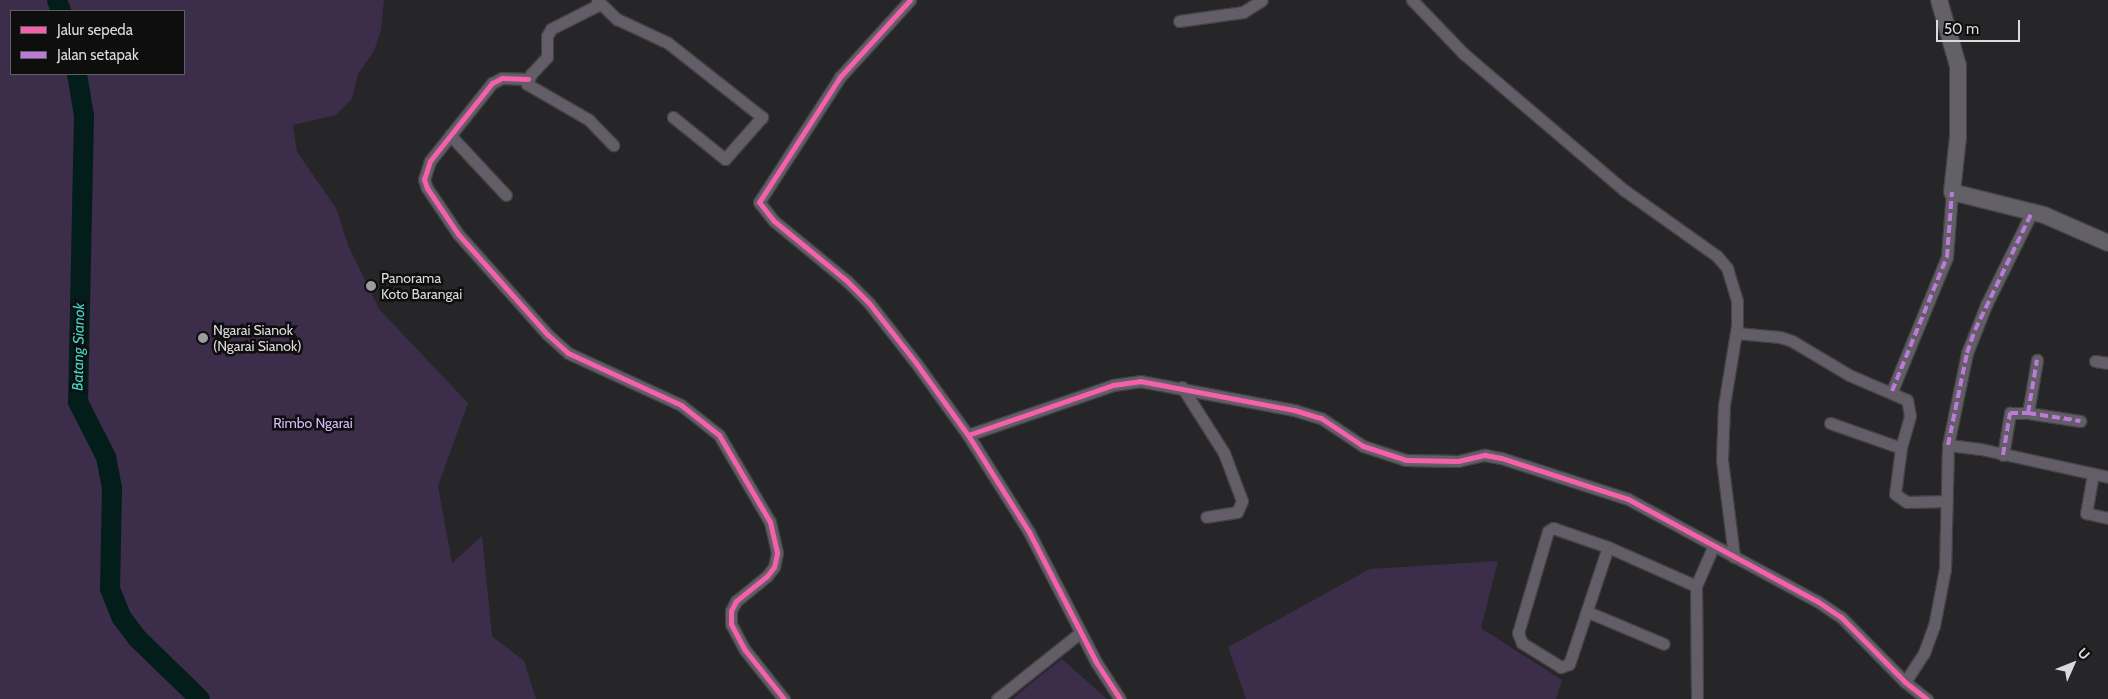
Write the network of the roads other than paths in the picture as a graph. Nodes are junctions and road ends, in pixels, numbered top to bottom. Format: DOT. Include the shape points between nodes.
graph roads {
  1 [pos="910,0"];
  2 [pos="1262,0"];
  3 [pos="1412,0"];
  4 [pos="1939,0"];
  5 [pos="598,2"];
  6 [pos="1180,21"];
  7 [pos="528,79"];
  8 [pos="673,117"];
  9 [pos="450,136"];
  10 [pos="613,145"];
  11 [pos="1952,192"];
  12 [pos="506,195"];
  13 [pos="2032,212"];
  14 [pos="2108,243"];
  15 [pos="1736,332"];
  16 [pos="2037,360"];
  17 [pos="2095,361"];
  18 [pos="2108,363"];
  19 [pos="1182,387"];
  20 [pos="1892,391"];
  21 [pos="2028,413"];
  22 [pos="2080,421"];
  23 [pos="1830,424"];
  24 [pos="968,435"];
  25 [pos="1948,446"];
  26 [pos="1901,448"];
  27 [pos="2003,455"];
  28 [pos="2093,474"];
  29 [pos="2108,477"];
  30 [pos="1948,502"];
  31 [pos="1206,516"];
  32 [pos="2108,518"];
  33 [pos="1608,547"];
  34 [pos="1713,547"];
  35 [pos="1734,557"];
  36 [pos="1696,586"];
  37 [pos="1588,612"];
  38 [pos="1081,632"];
  39 [pos="1664,644"];
  40 [pos="1904,682"];
  41 [pos="784,699"];
  42 [pos="997,699"];
  43 [pos="1120,699"];
  44 [pos="1697,699"];
  45 [pos="1927,699"];
  1 -- 24 [label="street" via="840,77 759,202 774,221 869,303"];
  2 -- 6 [label="street" via="1252,10"];
  3 -- 15 [label="street" via="1464,54 1624,190 1717,256 1727,268 1737,301"];
  4 -- 11 [label="street" via="1958,66 1958,137"];
  5 -- 7 [label="street" via="551,28 547,36 546,57"];
  5 -- 8 [label="street" via="617,19 668,43 762,117 725,159"];
  7 -- 9 [label="street" via="502,78 492,83"];
  7 -- 10 [label="street" via="531,89 588,120"];
  9 -- 12 [label="street"];
  9 -- 41 [label="street" via="430,161 424,179 458,234 547,334 568,353 681,405 719,436 733,459 770,522 777,553 774,567 767,576 736,601 730,624 745,650"];
  11 -- 13 [label="street"];
  11 -- 20 [label="street" via="1948,257"];
  13 -- 14 [label="street"];
  13 -- 25 [label="street" via="1975,330"];
  15 -- 20 [label="street" via="1786,339 1849,375"];
  15 -- 35 [label="street" via="1722,435"];
  16 -- 21 [label="street"];
  17 -- 18 [label="street"];
  19 -- 24 [label="street" via="1140,382 1113,385"];
  19 -- 31 [label="street" via="1224,453 1242,501 1237,512"];
  19 -- 34 [label="street" via="1262,402 1321,418 1363,446 1406,460 1458,461 1485,456 1545,470 1628,499"];
  20 -- 26 [label="street" via="1907,400 1910,408"];
  21 -- 22 [label="street"];
  21 -- 27 [label="street" via="2010,413"];
  23 -- 26 [label="street"];
  24 -- 38 [label="street" via="1029,532"];
  25 -- 27 [label="street"];
  25 -- 30 [label="street"];
  26 -- 30 [label="street" via="1895,494 1908,502"];
  27 -- 28 [label="street"];
  28 -- 29 [label="street"];
  28 -- 32 [label="street" via="2086,513"];
  30 -- 40 [label="street" via="1945,569 1934,626 1924,653"];
  33 -- 36 [label="street"];
  33 -- 37 [label="street"];
  33 -- 37 [label="street" via="1558,528 1548,531 1518,638 1561,667 1566,666"];
  34 -- 35 [label="street"];
  34 -- 36 [label="street"];
  35 -- 40 [label="street" via="1841,617"];
  36 -- 44 [label="street"];
  37 -- 39 [label="street"];
  38 -- 42 [label="street"];
  38 -- 43 [label="street"];
  40 -- 45 [label="street"];
}
